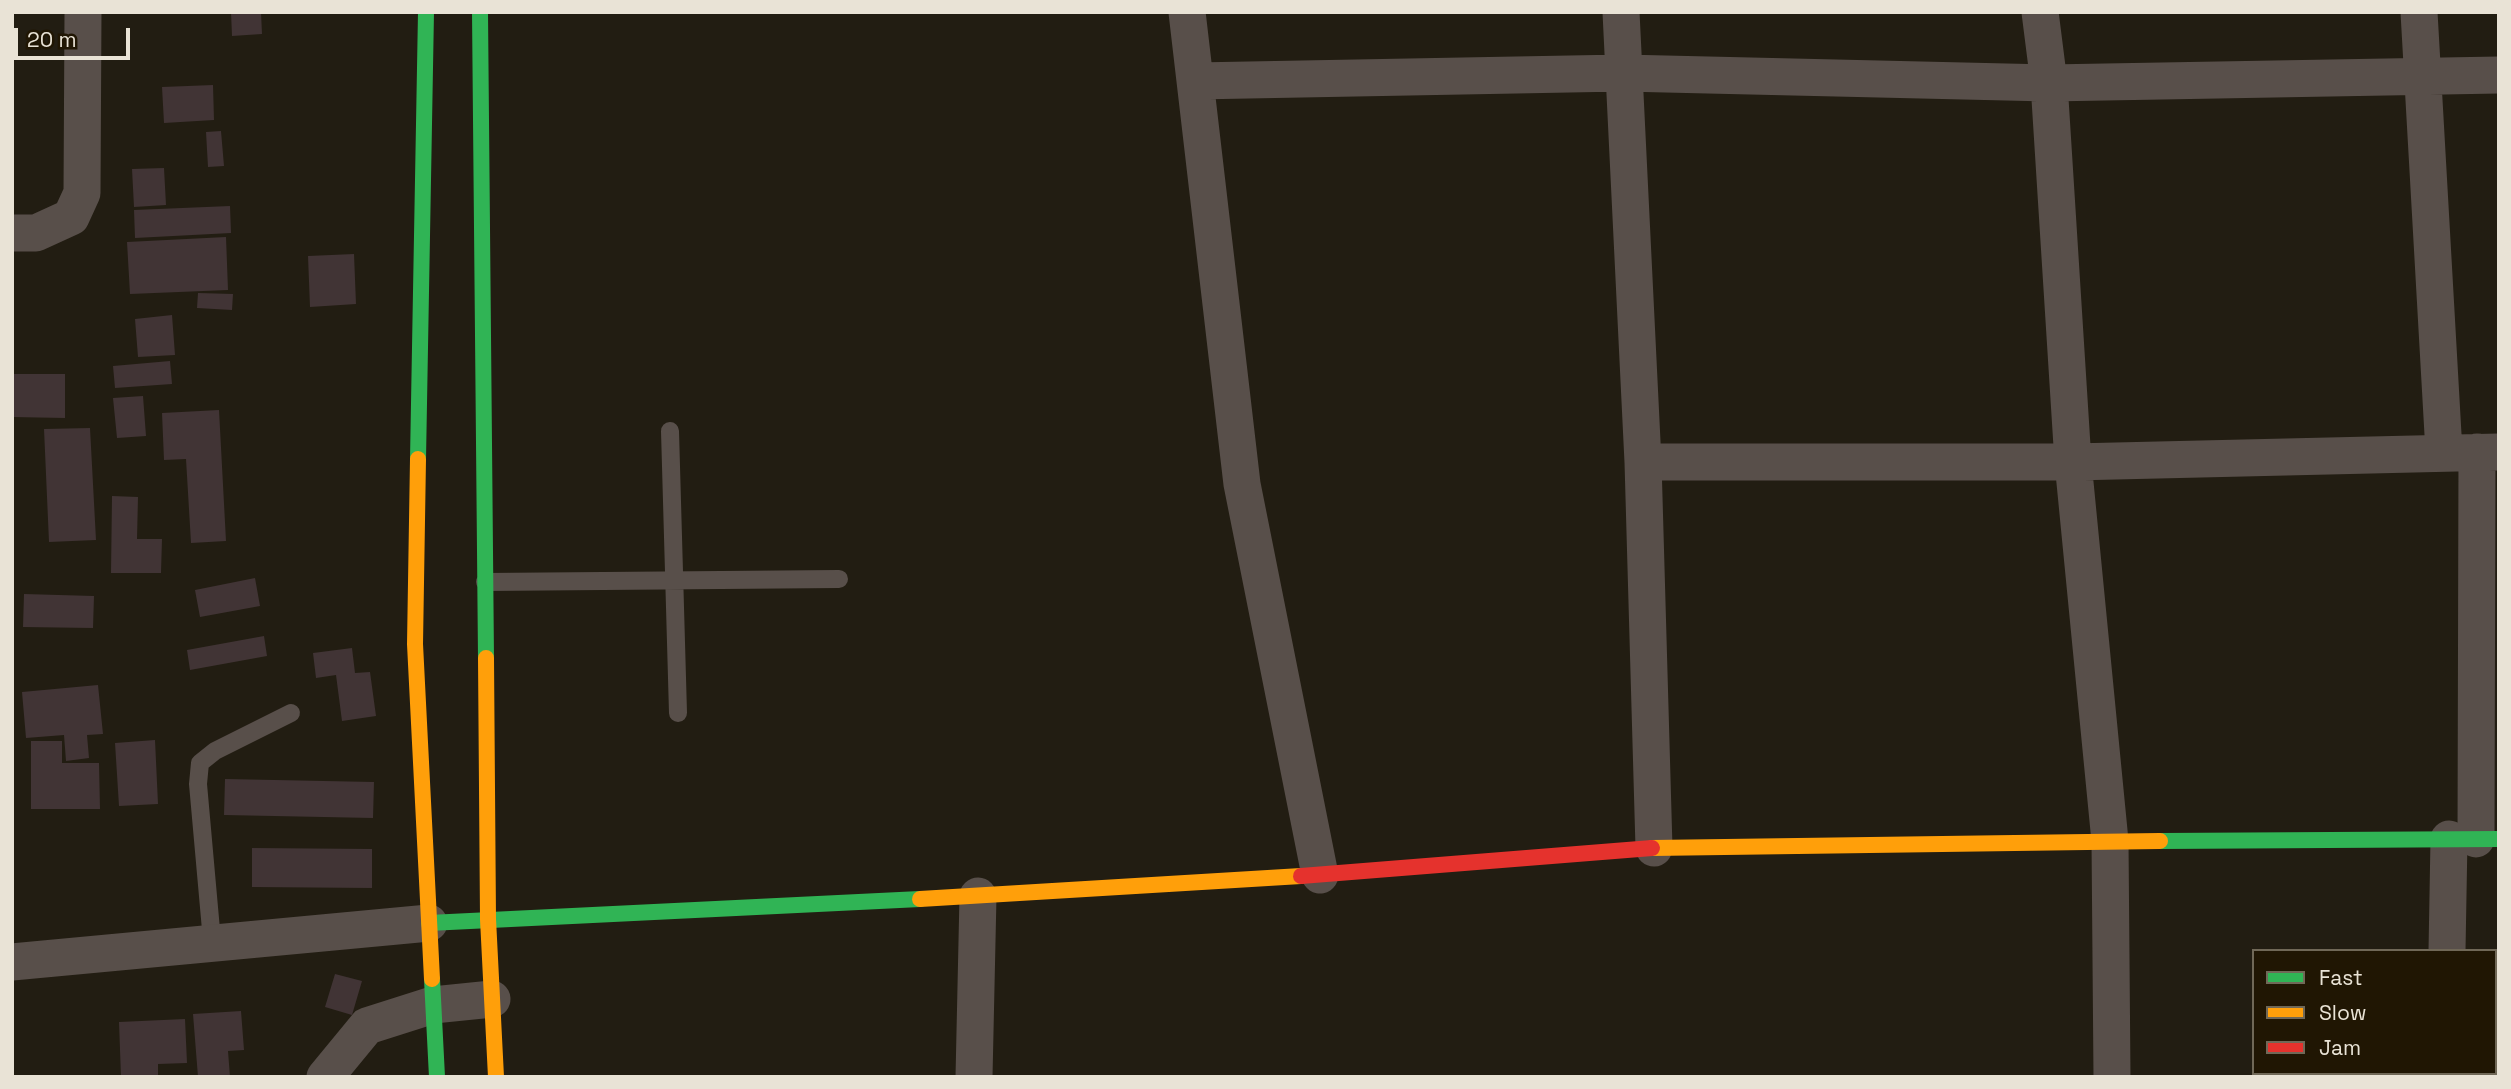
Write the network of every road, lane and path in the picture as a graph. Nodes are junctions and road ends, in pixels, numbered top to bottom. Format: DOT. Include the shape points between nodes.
graph roads {
  1 [pos="83,12"];
  2 [pos="426,12"];
  3 [pos="480,12"];
  4 [pos="1187,12"];
  5 [pos="1621,12"];
  6 [pos="2040,12"];
  7 [pos="2418,12"];
  8 [pos="1623,73"];
  9 [pos="2499,75"];
  10 [pos="2424,77"];
  11 [pos="1195,82"];
  12 [pos="2049,83"];
  13 [pos="12,233"];
  14 [pos="670,431"];
  15 [pos="2473,452"];
  16 [pos="1643,462"];
  17 [pos="2073,462"];
  18 [pos="839,579"];
  19 [pos="675,580"];
  20 [pos="485,582"];
  21 [pos="291,713"];
  22 [pos="678,713"];
  23 [pos="2474,839"];
  24 [pos="2110,841"];
  25 [pos="1654,848"];
  26 [pos="1320,875"];
  27 [pos="978,896"];
  28 [pos="488,919"];
  29 [pos="429,923"];
  30 [pos="212,942"];
  31 [pos="2447,949"];
  32 [pos="12,962"];
  33 [pos="492,999"];
  34 [pos="433,1005"];
  35 [pos="325,1077"];
  36 [pos="437,1077"];
  37 [pos="496,1077"];
  38 [pos="974,1077"];
  39 [pos="2112,1077"];
  1 -- 13 [label="street" via="82,194 71,218 36,233"];
  2 -- 29 [label="main road" via="415,643"];
  3 -- 20 [label="main road"];
  4 -- 11 [label="street"];
  5 -- 8 [label="street"];
  6 -- 12 [label="street"];
  7 -- 10 [label="street"];
  8 -- 11 [label="street"];
  8 -- 12 [label="street"];
  8 -- 16 [label="street"];
  9 -- 10 [label="street"];
  10 -- 12 [label="street"];
  10 -- 15 [label="street"];
  11 -- 26 [label="street" via="1242,484"];
  12 -- 17 [label="street"];
  14 -- 19 [label="lane"];
  15 -- 17 [label="street"];
  15 -- 23 [label="street"];
  16 -- 17 [label="street"];
  16 -- 25 [label="street"];
  17 -- 24 [label="street"];
  18 -- 19 [label="lane"];
  19 -- 20 [label="lane"];
  19 -- 22 [label="lane"];
  20 -- 28 [label="main road"];
  21 -- 30 [label="lane" via="200,763"];
  23 -- 24 [label="main road"];
  23 -- 31 [label="street"];
  24 -- 25 [label="main road"];
  24 -- 39 [label="street"];
  25 -- 26 [label="main road"];
  26 -- 27 [label="main road"];
  27 -- 28 [label="main road"];
  27 -- 38 [label="street"];
  28 -- 29 [label="main road"];
  28 -- 33 [label="main road"];
  29 -- 30 [label="street"];
  29 -- 34 [label="main road"];
  30 -- 32 [label="street"];
  33 -- 34 [label="street"];
  33 -- 37 [label="main road"];
  34 -- 35 [label="street" via="367,1026"];
  34 -- 36 [label="main road"];
}
